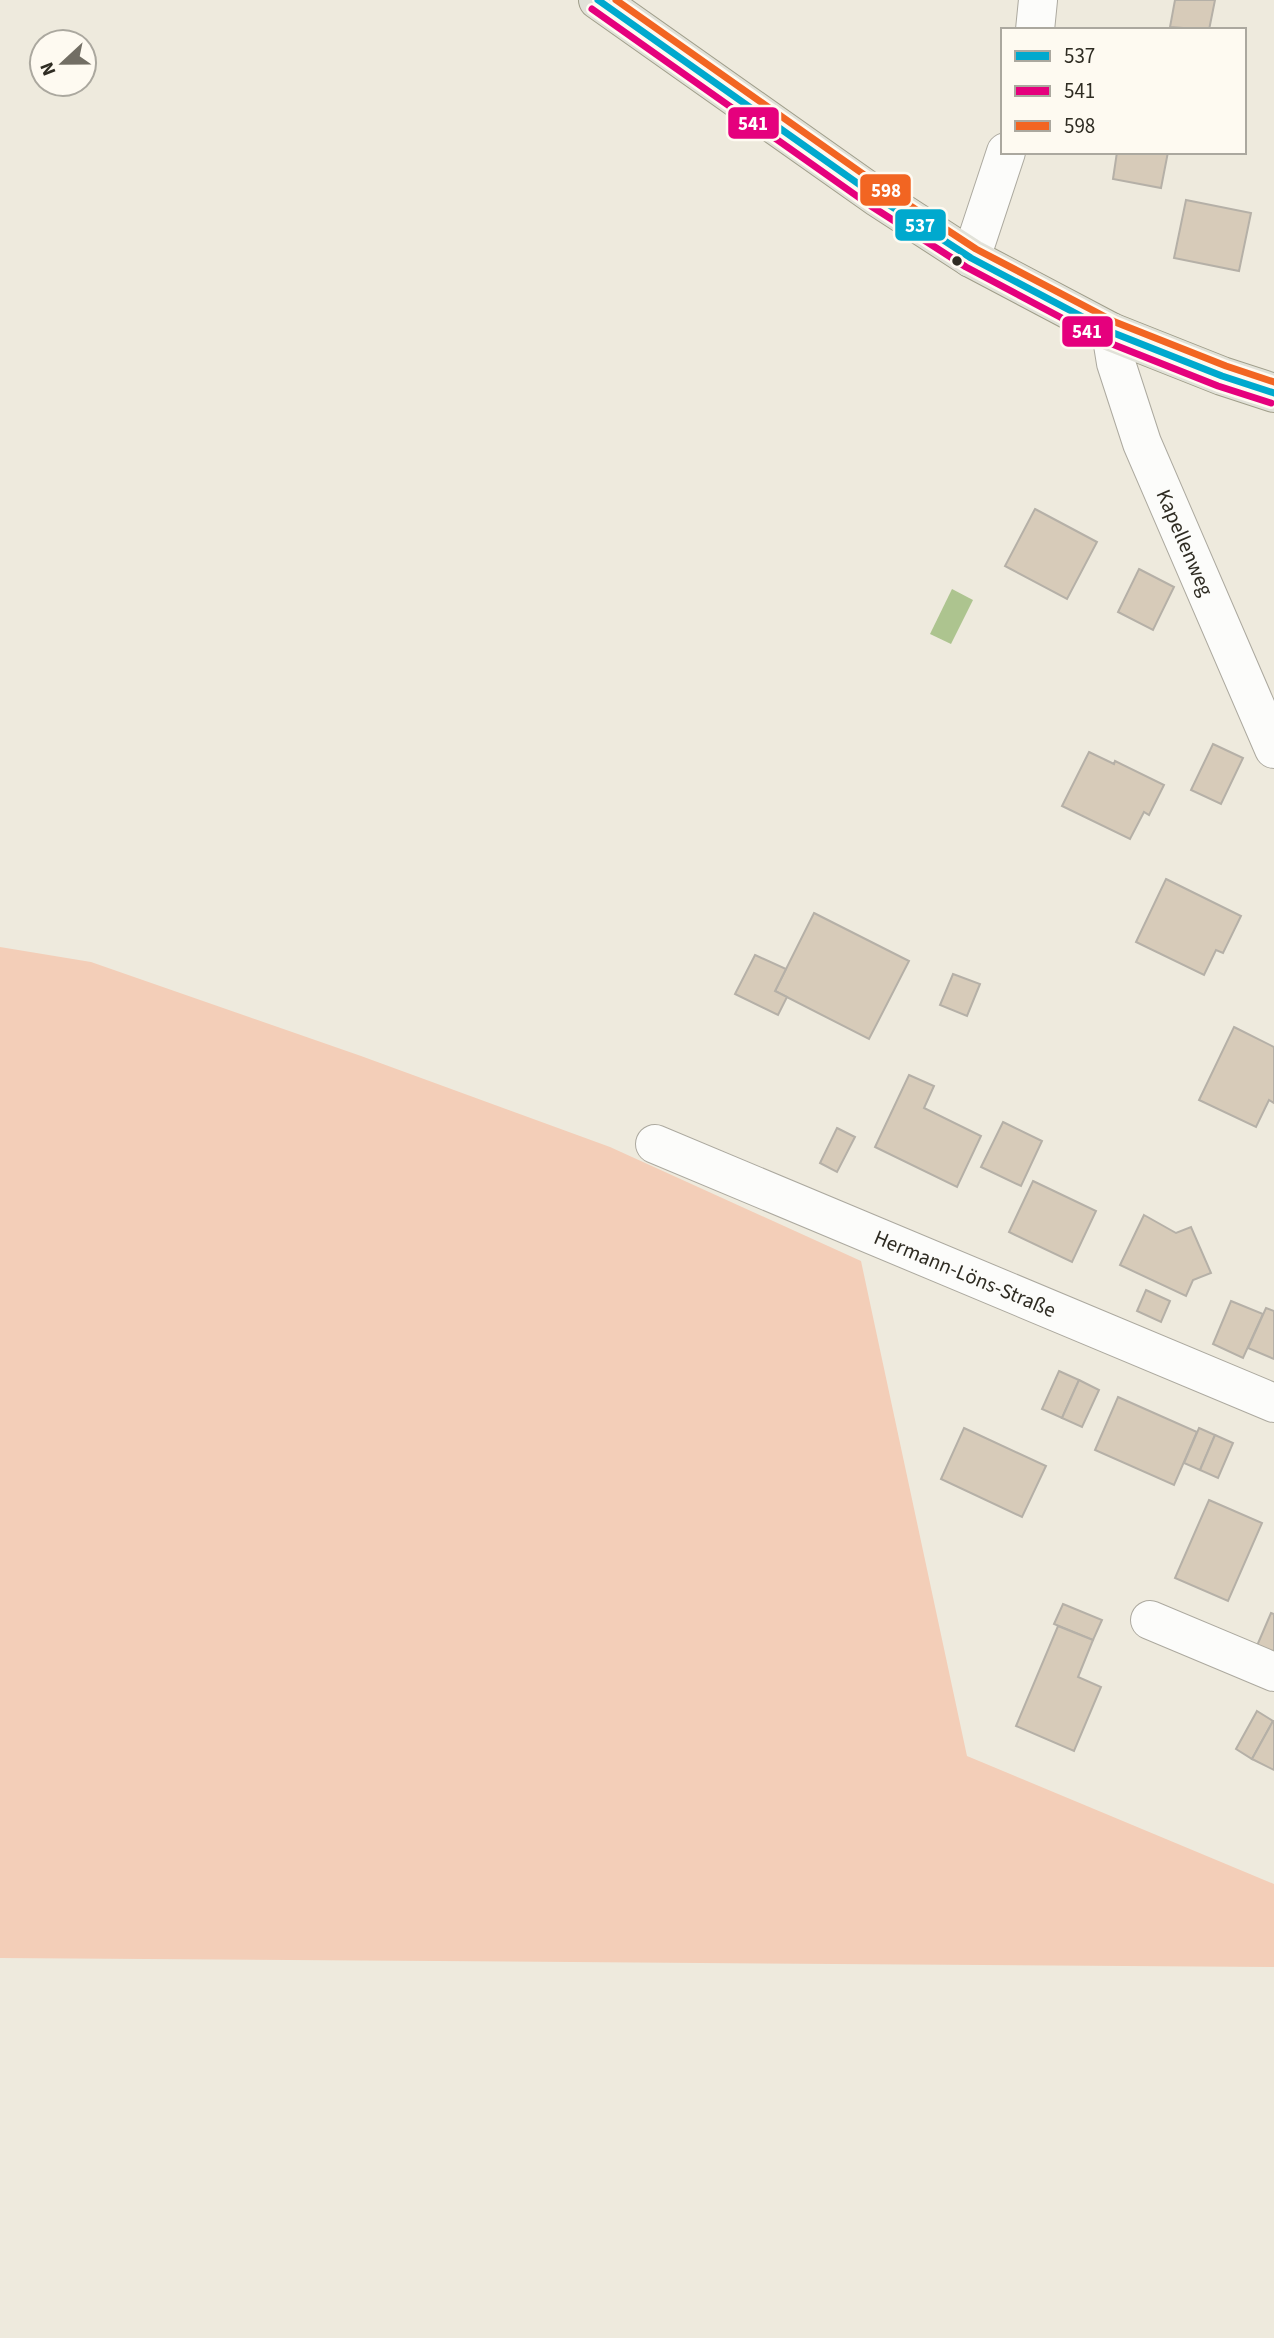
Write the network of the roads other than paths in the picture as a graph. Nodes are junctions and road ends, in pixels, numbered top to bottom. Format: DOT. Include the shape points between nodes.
graph roads {
  1 [pos="598,0"];
  2 [pos="1038,0"];
  3 [pos="1035,28"];
  4 [pos="1005,154"];
  5 [pos="971,258"];
  6 [pos="1111,332"];
  7 [pos="1274,393"];
  8 [pos="1274,749"];
  9 [pos="655,1143"];
  10 [pos="1274,1403"];
  11 [pos="1150,1620"];
  12 [pos="1274,1672"];
  1 -- 5 [label="main road"];
  2 -- 3 [label="street"];
  4 -- 5 [label="street"];
  5 -- 6 [label="main road"];
  6 -- 7 [label="main road"];
  6 -- 8 [label="street, Kapellenweg" via="1116,363 1142,443"];
  9 -- 10 [label="street, Hermann-Löns-Straße"];
  11 -- 12 [label="street"];
}
